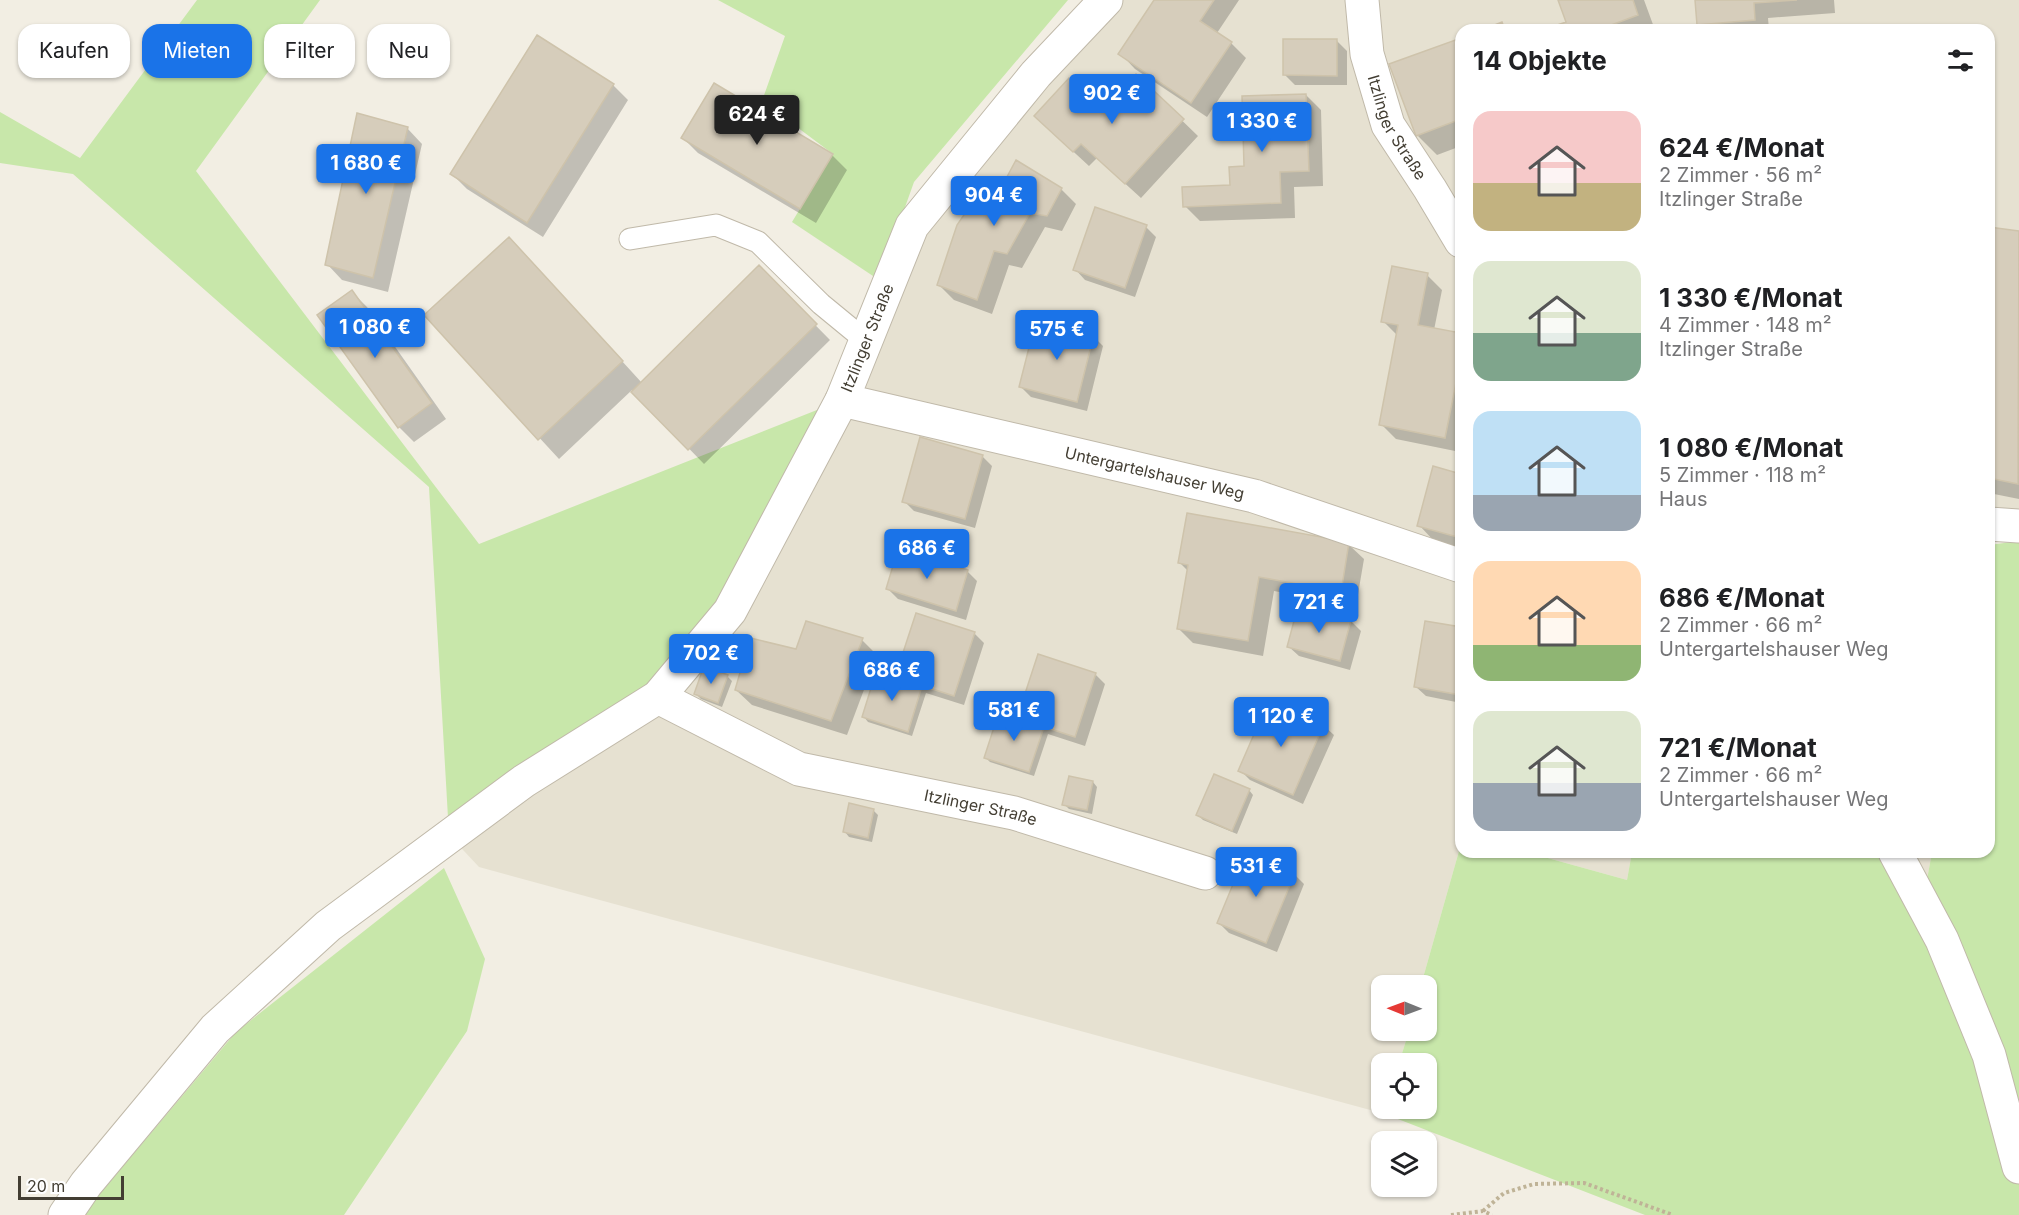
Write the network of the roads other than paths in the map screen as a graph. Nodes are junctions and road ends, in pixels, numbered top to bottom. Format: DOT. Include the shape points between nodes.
graph roads {
  1 [pos="1106,0"];
  2 [pos="1362,0"];
  3 [pos="1455,232"];
  4 [pos="630,238"];
  5 [pos="866,341"];
  6 [pos="842,400"];
  7 [pos="1995,524"];
  8 [pos="2019,526"];
  9 [pos="1455,564"];
  10 [pos="658,698"];
  11 [pos="1898,858"];
  12 [pos="1205,873"];
  13 [pos="2019,1167"];
  14 [pos="65,1215"];
  1 -- 5 [label="street, Itzlinger Straße" via="1036,74 912,226"];
  2 -- 3 [label="street, Itzlinger Straße" via="1367,54 1388,124"];
  4 -- 5 [label="lane" via="716,225 758,242 821,304"];
  5 -- 6 [label="street, Itzlinger Straße"];
  6 -- 9 [label="street, Untergartelshauser Weg" via="1254,496"];
  6 -- 10 [label="street, Itzlinger Straße" via="730,611"];
  7 -- 8 [label="street"];
  10 -- 12 [label="street, Itzlinger Straße" via="799,769 1014,813"];
  10 -- 14 [label="street, Itzlinger Straße" via="524,781 328,926 215,1029 86,1184"];
  11 -- 13 [label="street" via="1942,940 1989,1055"];
}
